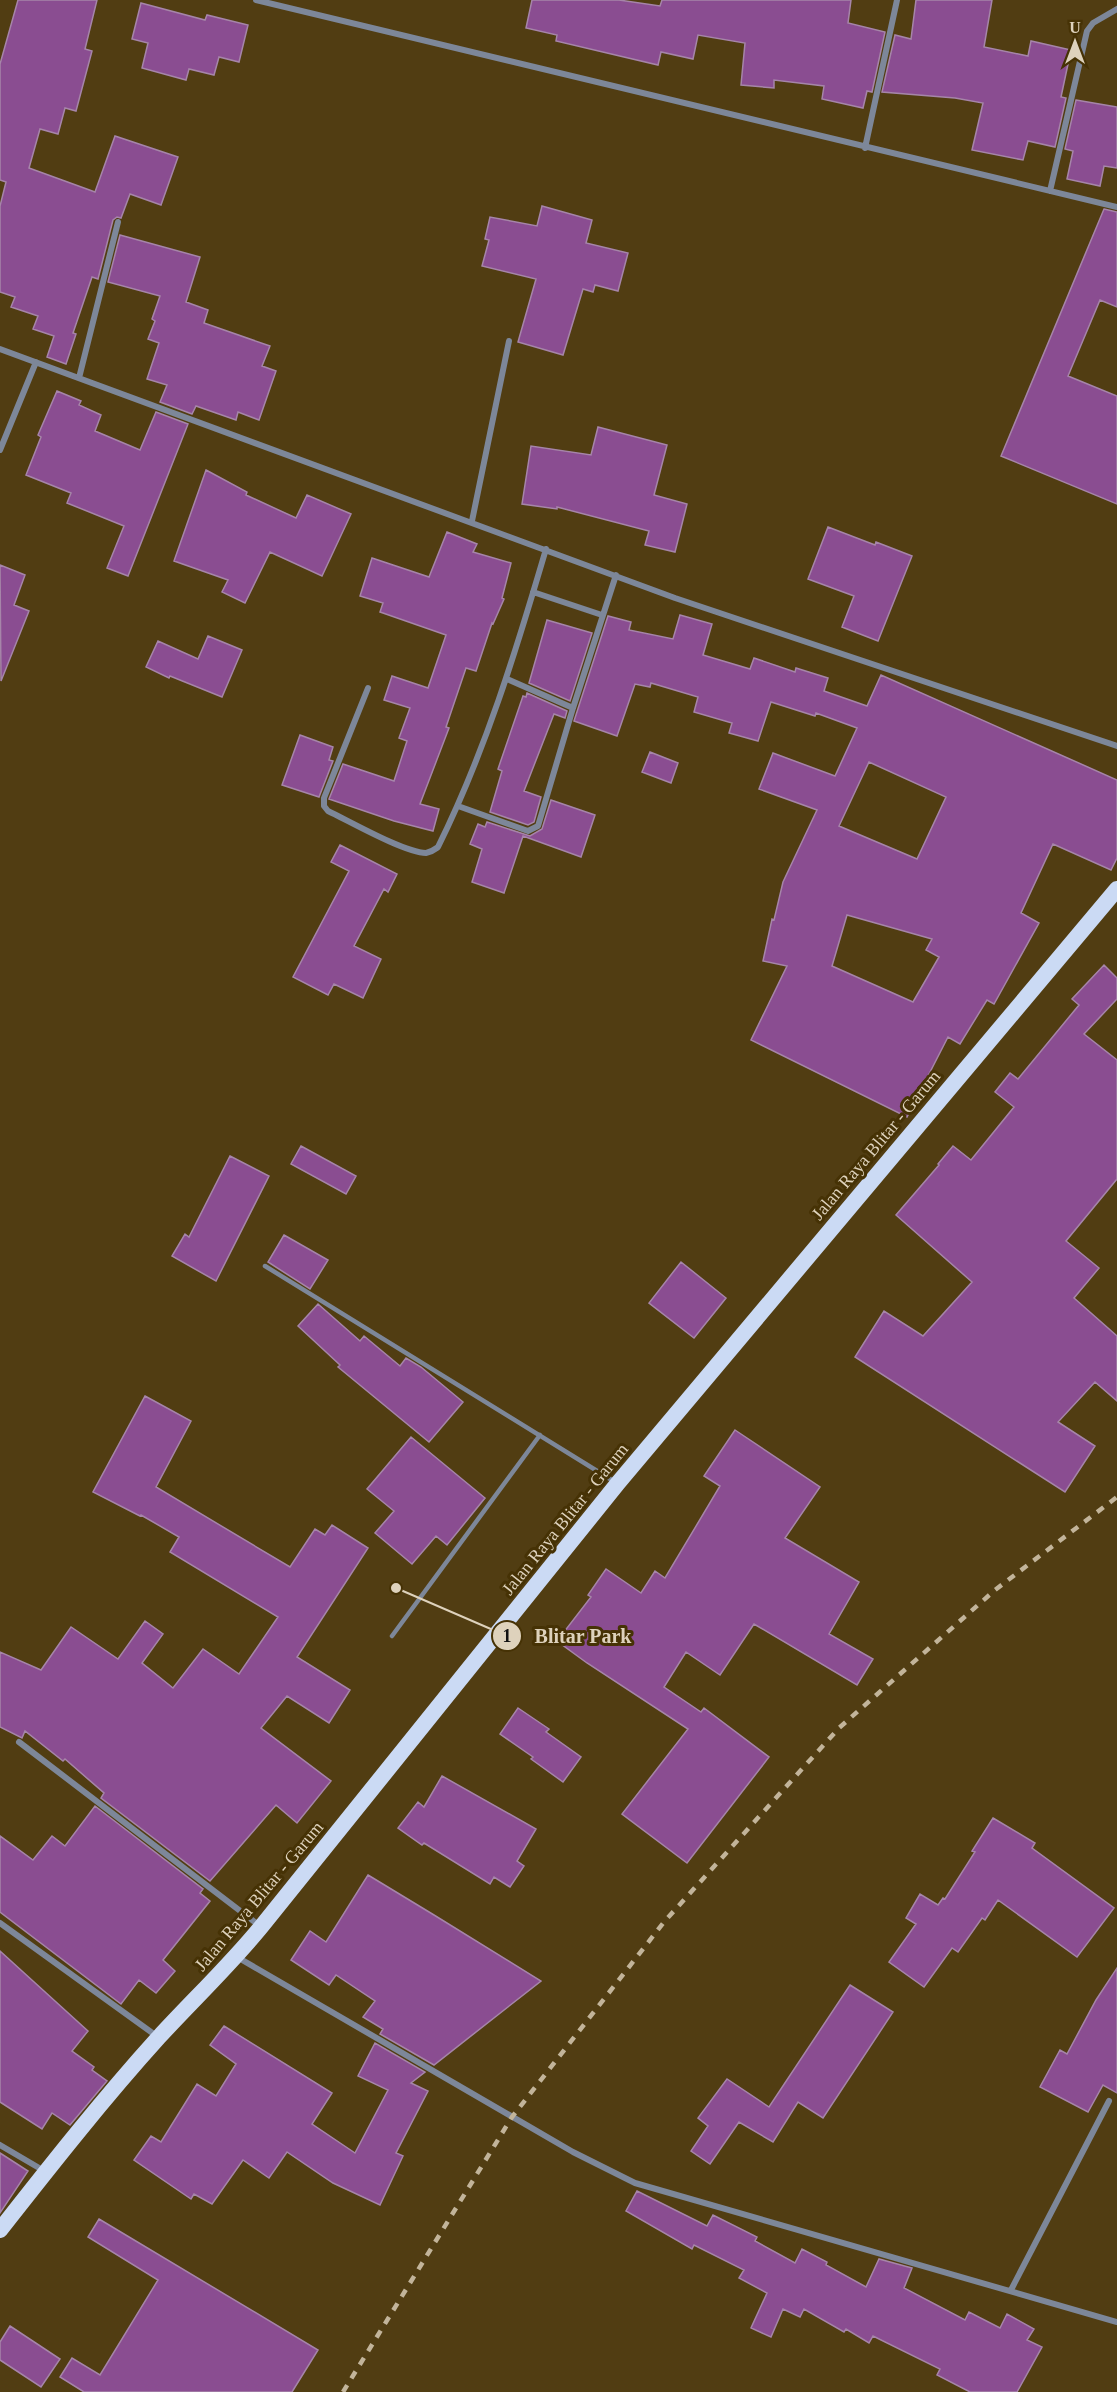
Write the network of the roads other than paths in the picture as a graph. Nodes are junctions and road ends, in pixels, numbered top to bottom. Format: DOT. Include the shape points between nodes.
graph roads {
  1 [pos="256,0"];
  2 [pos="897,0"];
  3 [pos="1117,9"];
  4 [pos="865,148"];
  5 [pos="1050,191"];
  6 [pos="1117,207"];
  7 [pos="118,222"];
  8 [pos="509,341"];
  9 [pos="0,349"];
  10 [pos="36,362"];
  11 [pos="79,378"];
  12 [pos="0,450"];
  13 [pos="472,521"];
  14 [pos="546,549"];
  15 [pos="616,575"];
  16 [pos="533,592"];
  17 [pos="603,615"];
  18 [pos="507,679"];
  19 [pos="368,688"];
  20 [pos="573,708"];
  21 [pos="1117,746"];
  22 [pos="458,807"];
  23 [pos="1115,894"];
  24 [pos="265,1266"];
  25 [pos="540,1436"];
  26 [pos="618,1483"];
  27 [pos="392,1636"];
  28 [pos="19,1742"];
  29 [pos="0,1923"];
  30 [pos="261,1927"];
  31 [pos="236,1957"];
  32 [pos="159,2038"];
  33 [pos="1109,2101"];
  34 [pos="0,2145"];
  35 [pos="46,2172"];
  36 [pos="0,2230"];
  37 [pos="1011,2290"];
  38 [pos="1117,2322"];
  1 -- 4 [label="street"];
  2 -- 4 [label="street"];
  3 -- 5 [label="street" via="1087,31"];
  4 -- 5 [label="street"];
  5 -- 6 [label="street"];
  7 -- 11 [label="street"];
  8 -- 13 [label="street"];
  9 -- 10 [label="street"];
  10 -- 11 [label="street"];
  10 -- 12 [label="street"];
  11 -- 13 [label="street"];
  13 -- 14 [label="street"];
  14 -- 15 [label="street"];
  14 -- 16 [label="street"];
  15 -- 17 [label="street"];
  15 -- 21 [label="street"];
  16 -- 17 [label="street"];
  16 -- 18 [label="street"];
  17 -- 20 [label="street"];
  18 -- 20 [label="street"];
  18 -- 22 [label="street"];
  19 -- 22 [label="street" via="324,806 410,850 424,853 438,847"];
  20 -- 22 [label="street" via="536,829 528,831"];
  23 -- 26 [label="highway, Jalan Raya Blitar - Garum"];
  24 -- 25 [label="lane"];
  25 -- 26 [label="lane"];
  25 -- 27 [label="lane"];
  26 -- 30 [label="highway, Jalan Raya Blitar - Garum"];
  28 -- 30 [label="street"];
  29 -- 32 [label="street"];
  30 -- 31 [label="highway, Jalan Raya Blitar - Garum"];
  31 -- 32 [label="highway, Jalan Raya Blitar - Garum"];
  31 -- 37 [label="street" via="573,2152 635,2183"];
  32 -- 35 [label="highway, Jalan Raya Blitar - Garum"];
  33 -- 37 [label="street"];
  34 -- 35 [label="street"];
  35 -- 36 [label="highway, Jalan Raya Blitar - Garum"];
  37 -- 38 [label="street"];
}
